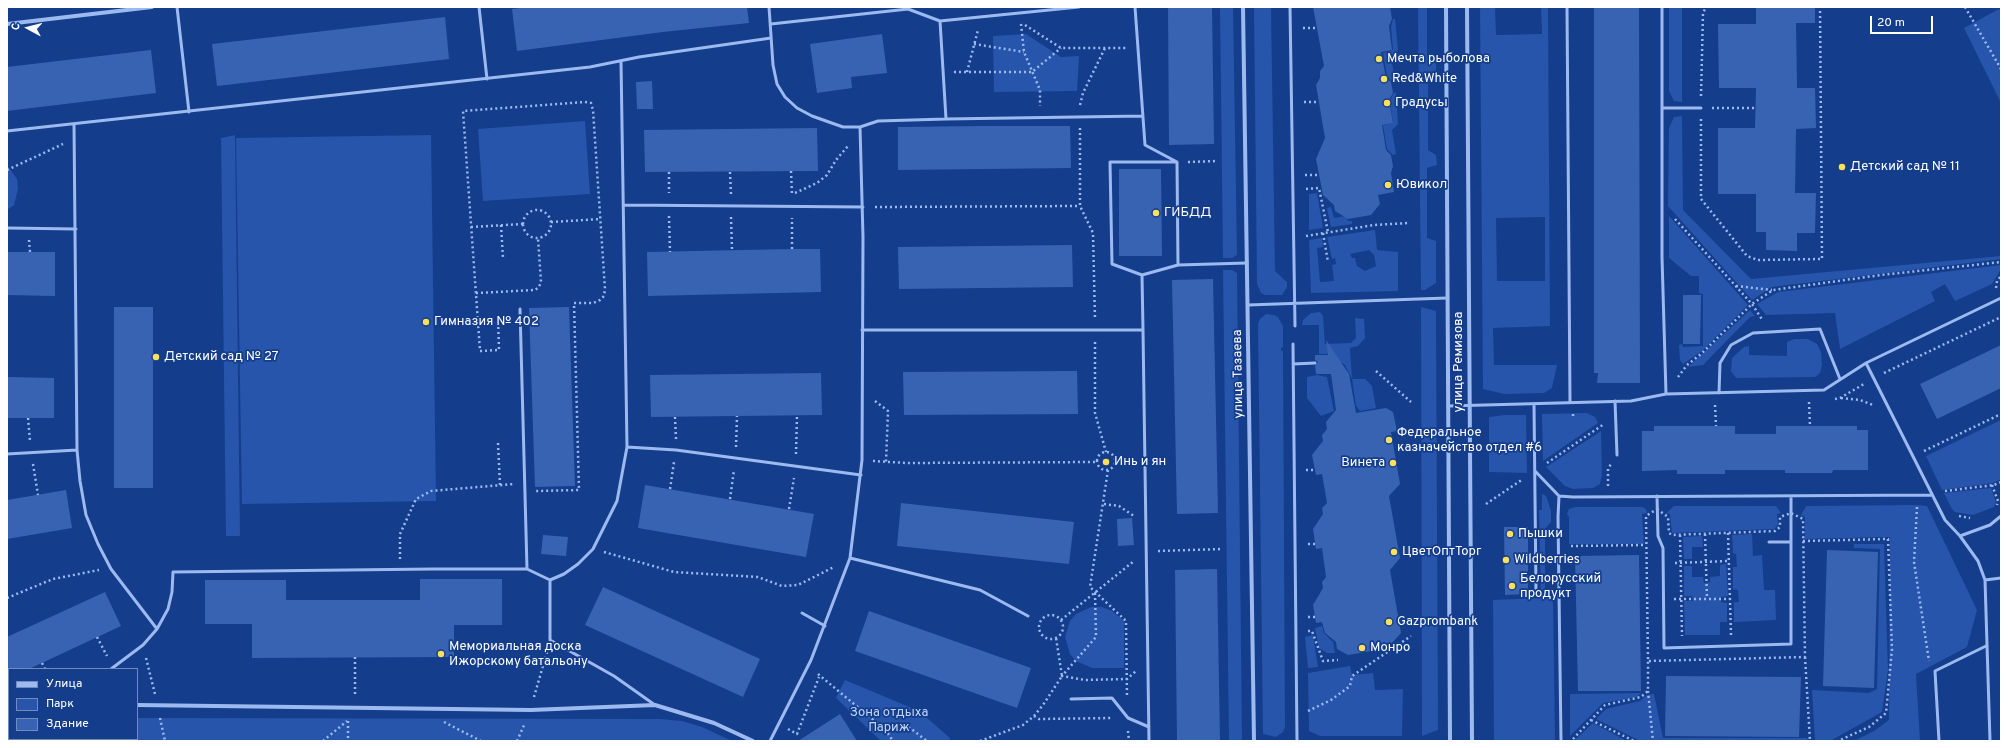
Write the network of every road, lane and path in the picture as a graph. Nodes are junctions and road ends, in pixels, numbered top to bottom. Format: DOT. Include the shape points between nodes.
graph roads {
  1 [pos="152,7"];
  2 [pos="177,7"];
  3 [pos="479,7"];
  4 [pos="769,7"];
  5 [pos="1079,7"];
  6 [pos="1135,7"];
  7 [pos="1243,7"];
  8 [pos="1290,7"];
  9 [pos="1446,7"];
  10 [pos="1467,7"];
  11 [pos="1567,7"];
  12 [pos="1662,7"];
  13 [pos="1706,7"];
  14 [pos="1820,7"];
  15 [pos="1965,7"];
  16 [pos="908,8"];
  17 [pos="1020,13"];
  18 [pos="982,16"];
  19 [pos="940,21"];
  20 [pos="1021,23"];
  21 [pos="7,24"];
  22 [pos="771,24"];
  23 [pos="1303,28"];
  24 [pos="1317,28"];
  25 [pos="771,38"];
  26 [pos="974,44"];
  27 [pos="1061,48"];
  28 [pos="1106,48"];
  29 [pos="1137,48"];
  30 [pos="1024,52"];
  31 [pos="621,61"];
  32 [pos="2001,69"];
  33 [pos="943,72"];
  34 [pos="967,72"];
  35 [pos="1032,72"];
  36 [pos="487,79"];
  37 [pos="1304,102"];
  38 [pos="1319,102"];
  39 [pos="1662,108"];
  40 [pos="1701,108"];
  41 [pos="1755,108"];
  42 [pos="189,112"];
  43 [pos="1142,116"];
  44 [pos="1080,117"];
  45 [pos="1040,118"];
  46 [pos="946,120"];
  47 [pos="74,124"];
  48 [pos="860,128"];
  49 [pos="7,131"];
  50 [pos="74,138"];
  51 [pos="860,138"];
  52 [pos="1218,160"];
  53 [pos="1176,162"];
  54 [pos="7,170"];
  55 [pos="1305,175"];
  56 [pos="1320,175"];
  57 [pos="1306,189"];
  58 [pos="792,195"];
  59 [pos="624,205"];
  60 [pos="1662,205"];
  61 [pos="1080,206"];
  62 [pos="862,208"];
  63 [pos="601,219"];
  64 [pos="551,222"];
  65 [pos="1409,223"];
  66 [pos="523,224"];
  67 [pos="501,225"];
  68 [pos="471,227"];
  69 [pos="7,228"];
  70 [pos="76,229"];
  71 [pos="1328,232"];
  72 [pos="1323,233"];
  73 [pos="1306,236"];
  74 [pos="538,238"];
  75 [pos="503,258"];
  76 [pos="1328,262"];
  77 [pos="2001,262"];
  78 [pos="1247,263"];
  79 [pos="1178,264"];
  80 [pos="1142,275"];
  81 [pos="1736,286"];
  82 [pos="1773,290"];
  83 [pos="476,294"];
  84 [pos="1447,298"];
  85 [pos="2001,298"];
  86 [pos="1295,304"];
  87 [pos="1752,304"];
  88 [pos="1248,305"];
  89 [pos="520,309"];
  90 [pos="498,317"];
  91 [pos="1295,326"];
  92 [pos="862,330"];
  93 [pos="1095,330"];
  94 [pos="1143,330"];
  95 [pos="1769,332"];
  96 [pos="1293,344"];
  97 [pos="1315,363"];
  98 [pos="1866,363"];
  99 [pos="1293,364"];
  100 [pos="1889,371"];
  101 [pos="1376,372"];
  102 [pos="1887,376"];
  103 [pos="1840,379"];
  104 [pos="1719,393"];
  105 [pos="1666,394"];
  106 [pos="1840,398"];
  107 [pos="1615,401"];
  108 [pos="1809,401"];
  109 [pos="1410,402"];
  110 [pos="1570,402"];
  111 [pos="1534,404"];
  112 [pos="1715,404"];
  113 [pos="1448,406"];
  114 [pos="1470,406"];
  115 [pos="1877,412"];
  116 [pos="2001,414"];
  117 [pos="1616,416"];
  118 [pos="1716,426"];
  119 [pos="1810,426"];
  120 [pos="498,443"];
  121 [pos="627,447"];
  122 [pos="77,450"];
  123 [pos="1106,452"];
  124 [pos="7,454"];
  125 [pos="1617,455"];
  126 [pos="1925,458"];
  127 [pos="862,460"];
  128 [pos="1096,462"];
  129 [pos="1108,470"];
  130 [pos="1306,470"];
  131 [pos="1315,470"];
  132 [pos="1535,471"];
  133 [pos="860,475"];
  134 [pos="2001,482"];
  135 [pos="526,483"];
  136 [pos="500,484"];
  137 [pos="1992,485"];
  138 [pos="526,491"];
  139 [pos="1919,495"];
  140 [pos="1932,495"];
  141 [pos="1560,496"];
  142 [pos="1657,496"];
  143 [pos="1791,496"];
  144 [pos="1608,497"];
  145 [pos="1944,498"];
  146 [pos="1104,504"];
  147 [pos="1486,504"];
  148 [pos="1996,507"];
  149 [pos="1657,509"];
  150 [pos="1791,513"];
  151 [pos="1954,513"];
  152 [pos="2001,516"];
  153 [pos="1974,518"];
  154 [pos="1146,525"];
  155 [pos="1728,533"];
  156 [pos="1705,534"];
  157 [pos="1680,535"];
  158 [pos="1960,536"];
  159 [pos="1803,541"];
  160 [pos="1769,542"];
  161 [pos="1790,542"];
  162 [pos="1306,544"];
  163 [pos="1315,544"];
  164 [pos="1566,546"];
  165 [pos="1646,546"];
  166 [pos="593,549"];
  167 [pos="1222,549"];
  168 [pos="1146,551"];
  169 [pos="850,558"];
  170 [pos="1728,561"];
  171 [pos="1680,562"];
  172 [pos="1706,562"];
  173 [pos="111,569"];
  174 [pos="400,569"];
  175 [pos="527,569"];
  176 [pos="2001,578"];
  177 [pos="550,580"];
  178 [pos="1984,580"];
  179 [pos="1536,591"];
  180 [pos="1095,593"];
  181 [pos="7,598"];
  182 [pos="1681,599"];
  183 [pos="1707,599"];
  184 [pos="1730,599"];
  185 [pos="802,613"];
  186 [pos="1028,616"];
  187 [pos="1306,617"];
  188 [pos="1315,617"];
  189 [pos="1061,620"];
  190 [pos="825,626"];
  191 [pos="157,629"];
  192 [pos="1412,636"];
  193 [pos="97,637"];
  194 [pos="1056,638"];
  195 [pos="550,640"];
  196 [pos="1731,646"];
  197 [pos="1986,646"];
  198 [pos="1682,647"];
  199 [pos="1805,657"];
  200 [pos="355,658"];
  201 [pos="1732,659"];
  202 [pos="811,660"];
  203 [pos="1683,660"];
  204 [pos="1648,661"];
  205 [pos="42,663"];
  206 [pos="1148,666"];
  207 [pos="44,668"];
  208 [pos="112,668"];
  209 [pos="1935,671"];
  210 [pos="1062,676"];
  211 [pos="820,677"];
  212 [pos="1127,679"];
  213 [pos="1648,691"];
  214 [pos="1071,698"];
  215 [pos="138,705"];
  216 [pos="655,705"];
  217 [pos="356,707"];
  218 [pos="430,708"];
  219 [pos="531,710"];
  220 [pos="1309,711"];
  221 [pos="1034,716"];
  222 [pos="1128,718"];
  223 [pos="1591,720"];
  224 [pos="348,721"];
  225 [pos="779,724"];
  226 [pos="1149,727"];
  227 [pos="884,729"];
  228 [pos="323,741"];
  229 [pos="348,741"];
  230 [pos="481,741"];
  231 [pos="517,741"];
  232 [pos="753,741"];
  233 [pos="770,741"];
  234 [pos="893,741"];
  235 [pos="927,741"];
  236 [pos="980,741"];
  237 [pos="1149,741"];
  238 [pos="1254,741"];
  239 [pos="1297,741"];
  240 [pos="1450,741"];
  241 [pos="1472,741"];
  242 [pos="1561,741"];
  243 [pos="1572,741"];
  244 [pos="1634,741"];
  245 [pos="1653,741"];
  246 [pos="1810,741"];
  247 [pos="1838,741"];
  248 [pos="1939,741"];
  249 [pos="1990,741"];
  1 -- 21 [label="street"];
  2 -- 42 [label="lane"];
  3 -- 36 [label="lane"];
  4 -- 22 [label="lane"];
  5 -- 17 [label="lane"];
  6 -- 29 [label="lane"];
  7 -- 78 [label="street, улица Тазаева"];
  8 -- 86 [label="lane"];
  9 -- 84 [label="street, улица Ремизова"];
  10 -- 114 [label="street, улица Ремизова"];
  11 -- 110 [label="lane"];
  12 -- 39 [label="lane"];
  13 -- 40 [label="path" via="1703,13"];
  14 -- 40 [label="path" via="1822,259 1758,260 1747,256 1701,199"];
  15 -- 32 [label="path"];
  16 -- 19 [label="lane"];
  16 -- 22 [label="lane"];
  17 -- 18 [label="lane"];
  17 -- 20 [label="path"];
  18 -- 19 [label="lane"];
  18 -- 26 [label="path"];
  19 -- 33 [label="lane"];
  20 -- 27 [label="path"];
  20 -- 30 [label="path"];
  22 -- 25 [label="lane"];
  23 -- 24 [label="path"];
  25 -- 31 [label="lane"];
  25 -- 48 [label="lane" via="777,84 785,97 797,108 812,116 843,127"];
  26 -- 30 [label="path"];
  26 -- 34 [label="path"];
  27 -- 28 [label="path"];
  27 -- 35 [label="path"];
  28 -- 29 [label="path"];
  28 -- 44 [label="path" via="1083,93"];
  29 -- 43 [label="lane"];
  30 -- 35 [label="path"];
  31 -- 36 [label="lane"];
  31 -- 59 [label="lane"];
  33 -- 34 [label="path"];
  33 -- 46 [label="lane"];
  34 -- 35 [label="path"];
  35 -- 45 [label="path" via="1040,90"];
  36 -- 42 [label="lane"];
  37 -- 38 [label="path"];
  39 -- 40 [label="lane"];
  39 -- 60 [label="lane"];
  40 -- 41 [label="path"];
  42 -- 47 [label="lane"];
  43 -- 44 [label="lane"];
  43 -- 53 [label="lane" via="1145,145"];
  44 -- 45 [label="lane"];
  44 -- 61 [label="path"];
  45 -- 46 [label="lane"];
  46 -- 48 [label="lane" via="878,121"];
  47 -- 49 [label="lane"];
  47 -- 50 [label="lane"];
  48 -- 51 [label="lane"];
  50 -- 54 [label="path"];
  50 -- 70 [label="lane"];
  51 -- 58 [label="path" via="841,153 827,175"];
  51 -- 62 [label="lane"];
  52 -- 53 [label="path"];
  53 -- 79 [label="lane"];
  53 -- 80 [label="lane" via="1110,162 1112,264"];
  55 -- 56 [label="path"];
  57 -- 71 [label="path" via="1319,188"];
  59 -- 62 [label="lane"];
  59 -- 121 [label="lane"];
  60 -- 81 [label="path"];
  60 -- 105 [label="lane"];
  61 -- 62 [label="path"];
  61 -- 93 [label="path" via="1093,233"];
  62 -- 92 [label="lane"];
  63 -- 64 [label="path"];
  63 -- 68 [label="path" via="593,110 591,103 585,102 464,111"];
  63 -- 138 [label="path" via="604,296 594,303 574,303 579,490"];
  64 -- 66 [label="path" via="550,216 545,212 533,210 524,218"];
  64 -- 74 [label="path" via="548,233"];
  65 -- 71 [label="path"];
  66 -- 67 [label="path"];
  66 -- 74 [label="path" via="527,234"];
  67 -- 68 [label="path"];
  67 -- 75 [label="path"];
  68 -- 83 [label="path"];
  69 -- 70 [label="lane"];
  70 -- 122 [label="lane"];
  71 -- 72 [label="path"];
  72 -- 73 [label="path"];
  72 -- 76 [label="path"];
  74 -- 83 [label="path" via="541,282 539,287 535,290"];
  77 -- 82 [label="path"];
  78 -- 79 [label="lane"];
  78 -- 88 [label="street, улица Тазаева"];
  79 -- 80 [label="lane"];
  80 -- 94 [label="lane"];
  81 -- 82 [label="path"];
  81 -- 87 [label="path"];
  82 -- 87 [label="path"];
  83 -- 90 [label="path" via="480,351 499,350"];
  84 -- 86 [label="lane"];
  84 -- 113 [label="street, улица Ремизова"];
  85 -- 98 [label="lane"];
  86 -- 88 [label="lane"];
  86 -- 91 [label="lane"];
  87 -- 95 [label="path"];
  87 -- 105 [label="path" via="1687,365"];
  88 -- 238 [label="street, улица Тазаева"];
  89 -- 135 [label="lane"];
  92 -- 93 [label="lane"];
  92 -- 127 [label="lane"];
  93 -- 94 [label="lane"];
  93 -- 123 [label="path" via="1095,413"];
  94 -- 154 [label="lane"];
  95 -- 103 [label="lane" via="1820,329"];
  95 -- 104 [label="lane" via="1753,333 1731,345 1720,363"];
  96 -- 99 [label="lane"];
  97 -- 99 [label="lane"];
  98 -- 103 [label="lane"];
  98 -- 140 [label="lane"];
  99 -- 239 [label="lane"];
  100 -- 102 [label="path"];
  101 -- 109 [label="path"];
  103 -- 104 [label="lane" via="1824,390"];
  104 -- 105 [label="lane"];
  105 -- 107 [label="lane" via="1631,401"];
  106 -- 115 [label="path" via="1860,400 1873,405"];
  107 -- 110 [label="lane"];
  107 -- 117 [label="lane"];
  108 -- 119 [label="path"];
  110 -- 111 [label="lane"];
  111 -- 114 [label="lane"];
  111 -- 132 [label="lane"];
  112 -- 118 [label="path"];
  113 -- 114 [label="lane"];
  113 -- 240 [label="street, улица Ремизова"];
  114 -- 241 [label="street, улица Ремизова"];
  116 -- 126 [label="path" via="1922,452"];
  117 -- 125 [label="lane"];
  117 -- 132 [label="path"];
  120 -- 136 [label="path"];
  121 -- 133 [label="lane" via="676,450"];
  121 -- 166 [label="lane" via="617,500"];
  122 -- 124 [label="lane"];
  122 -- 173 [label="lane" via="86,515"];
  123 -- 128 [label="path" via="1097,457"];
  123 -- 129 [label="path" via="1114,457 1115,463"];
  125 -- 144 [label="path" via="1608,469"];
  127 -- 128 [label="path" via="907,463"];
  127 -- 133 [label="lane"];
  128 -- 129 [label="path" via="1098,467"];
  129 -- 146 [label="path"];
  130 -- 131 [label="path"];
  132 -- 141 [label="lane"];
  132 -- 147 [label="path"];
  132 -- 179 [label="lane"];
  133 -- 169 [label="lane"];
  134 -- 137 [label="path"];
  135 -- 136 [label="path"];
  135 -- 138 [label="lane"];
  136 -- 174 [label="path" via="431,491 416,499 400,534"];
  137 -- 145 [label="path" via="1942,492"];
  137 -- 148 [label="path" via="1998,501"];
  138 -- 175 [label="lane"];
  139 -- 140 [label="lane"];
  139 -- 143 [label="lane"];
  139 -- 209 [label="path" via="1914,562 1929,663"];
  140 -- 158 [label="lane" via="1945,520"];
  141 -- 144 [label="lane"];
  141 -- 242 [label="lane" via="1558,516"];
  142 -- 143 [label="lane"];
  142 -- 144 [label="lane"];
  142 -- 149 [label="lane"];
  143 -- 150 [label="lane"];
  146 -- 154 [label="path" via="1119,506"];
  146 -- 180 [label="path" via="1090,587"];
  149 -- 157 [label="path" via="1668,517 1669,532 1672,535"];
  149 -- 165 [label="path" via="1646,516"];
  149 -- 198 [label="lane" via="1658,536 1663,548 1664,648"];
  150 -- 155 [label="path" via="1780,517 1780,527 1775,531"];
  150 -- 159 [label="path" via="1803,519"];
  150 -- 161 [label="lane"];
  151 -- 153 [label="path"];
  152 -- 158 [label="lane" via="1990,525"];
  154 -- 168 [label="lane"];
  155 -- 156 [label="path"];
  155 -- 170 [label="path"];
  156 -- 157 [label="path"];
  156 -- 172 [label="path"];
  157 -- 171 [label="path"];
  158 -- 178 [label="lane" via="1978,561"];
  159 -- 199 [label="path"];
  159 -- 247 [label="path" via="1888,539 1892,649 1886,713 1869,727"];
  160 -- 161 [label="lane"];
  161 -- 196 [label="lane" via="1791,644"];
  162 -- 163 [label="path"];
  164 -- 165 [label="path"];
  165 -- 204 [label="path"];
  166 -- 169 [label="path" via="674,572 758,577 791,587"];
  166 -- 177 [label="lane" via="578,564"];
  167 -- 168 [label="path"];
  168 -- 180 [label="path"];
  168 -- 206 [label="lane"];
  169 -- 186 [label="lane" via="980,590"];
  169 -- 190 [label="lane"];
  170 -- 172 [label="path"];
  170 -- 184 [label="path"];
  171 -- 172 [label="path"];
  171 -- 182 [label="path"];
  172 -- 183 [label="path"];
  173 -- 181 [label="path" via="53,579"];
  173 -- 191 [label="lane"];
  174 -- 175 [label="lane"];
  174 -- 191 [label="lane" via="173,572 168,609"];
  175 -- 177 [label="lane"];
  176 -- 178 [label="lane"];
  177 -- 195 [label="lane"];
  178 -- 197 [label="lane"];
  180 -- 189 [label="path"];
  180 -- 210 [label="path" via="1096,637"];
  180 -- 212 [label="path" via="1126,621"];
  182 -- 183 [label="path"];
  182 -- 198 [label="path"];
  183 -- 184 [label="path"];
  184 -- 196 [label="path"];
  185 -- 190 [label="lane"];
  187 -- 188 [label="path"];
  189 -- 194 [label="path" via="1063,630"];
  189 -- 194 [label="path" via="1048,615 1040,622 1039,628 1045,637"];
  190 -- 202 [label="lane"];
  191 -- 208 [label="lane" via="143,645"];
  192 -- 220 [label="path" via="1352,676 1350,686 1331,700"];
  193 -- 208 [label="path"];
  194 -- 210 [label="path"];
  195 -- 216 [label="lane" via="614,676"];
  195 -- 219 [label="path"];
  196 -- 198 [label="lane"];
  196 -- 201 [label="path"];
  197 -- 209 [label="lane"];
  197 -- 249 [label="lane"];
  198 -- 203 [label="path"];
  199 -- 201 [label="path"];
  199 -- 246 [label="path"];
  200 -- 217 [label="path"];
  201 -- 203 [label="path"];
  202 -- 211 [label="path"];
  202 -- 225 [label="lane"];
  203 -- 204 [label="path"];
  204 -- 213 [label="path"];
  205 -- 207 [label="path"];
  206 -- 212 [label="path"];
  206 -- 226 [label="lane"];
  209 -- 248 [label="lane"];
  210 -- 212 [label="path" via="1085,680"];
  210 -- 221 [label="path"];
  211 -- 225 [label="path" via="797,734"];
  211 -- 227 [label="path"];
  212 -- 222 [label="path"];
  213 -- 223 [label="path" via="1641,698 1605,705"];
  213 -- 245 [label="path"];
  214 -- 222 [label="lane" via="1112,698"];
  215 -- 217 [label="street"];
  216 -- 219 [label="street"];
  216 -- 232 [label="street" via="714,723"];
  217 -- 218 [label="street"];
  217 -- 224 [label="path"];
  218 -- 219 [label="street"];
  218 -- 230 [label="path" via="440,720"];
  219 -- 231 [label="path"];
  221 -- 222 [label="path" via="1039,719"];
  221 -- 236 [label="path" via="1023,725"];
  222 -- 226 [label="lane"];
  223 -- 243 [label="path"];
  223 -- 244 [label="path"];
  224 -- 228 [label="path"];
  224 -- 229 [label="path"];
  225 -- 233 [label="lane"];
  226 -- 237 [label="lane"];
  227 -- 234 [label="path"];
  227 -- 235 [label="path" via="910,728"];
}
